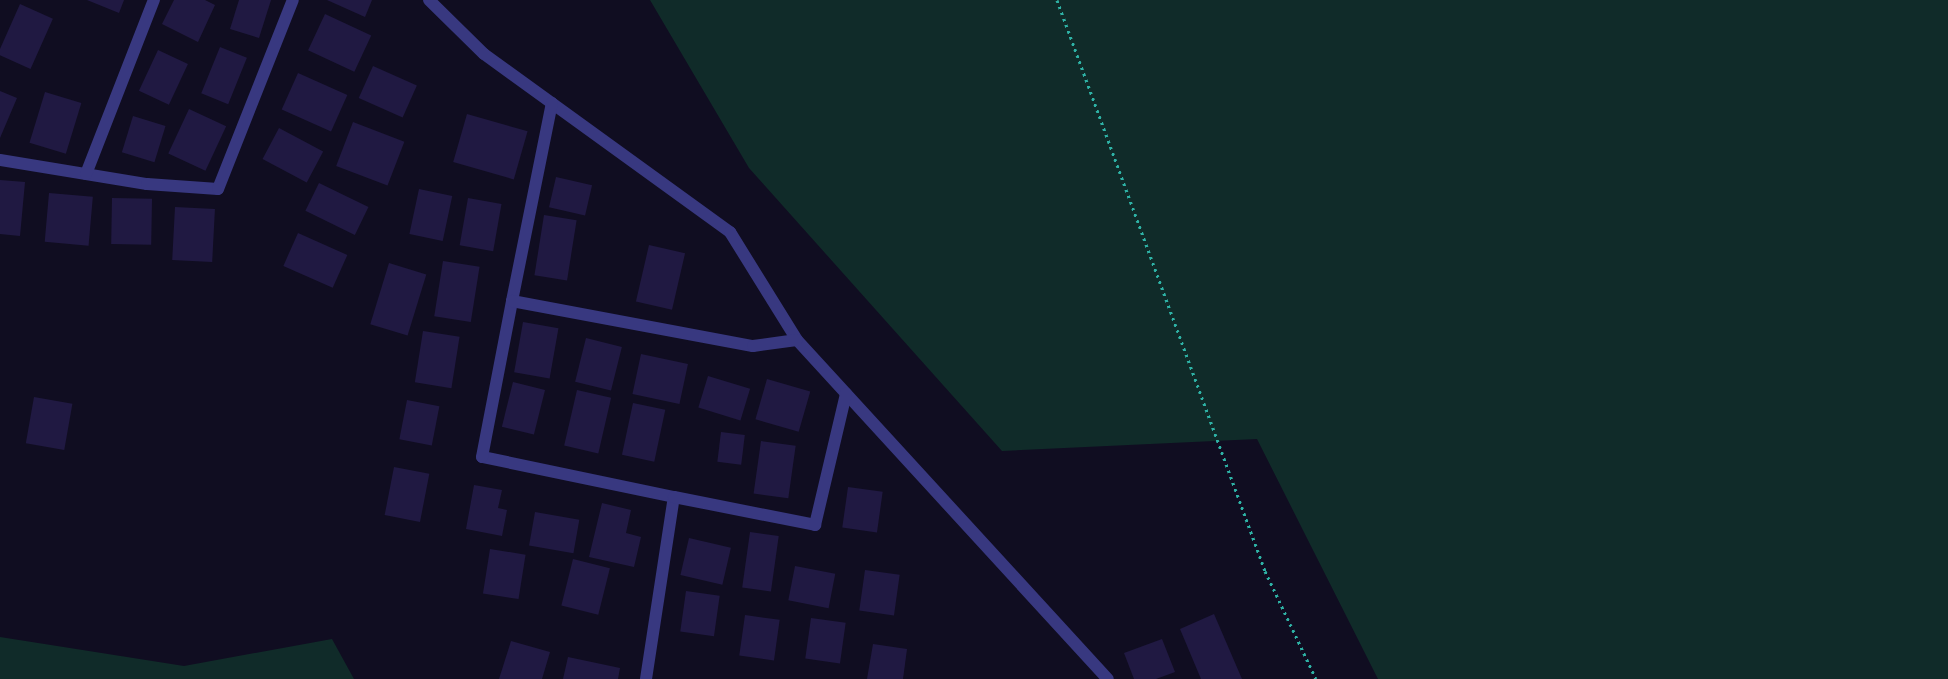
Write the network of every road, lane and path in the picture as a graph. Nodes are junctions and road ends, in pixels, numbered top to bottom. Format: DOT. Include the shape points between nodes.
graph roads {
  1 [pos="154,0"];
  2 [pos="293,0"];
  3 [pos="429,0"];
  4 [pos="1057,0"];
  5 [pos="552,104"];
  6 [pos="0,160"];
  7 [pos="86,174"];
  8 [pos="512,301"];
  9 [pos="797,340"];
  10 [pos="846,394"];
  11 [pos="674,497"];
  12 [pos="646,679"];
  13 [pos="1108,679"];
  14 [pos="1316,679"];
  1 -- 7 [label="street"];
  2 -- 7 [label="street" via="218,189"];
  3 -- 5 [label="street" via="484,54"];
  4 -- 14 [label="path" via="1265,570"];
  5 -- 8 [label="street"];
  5 -- 9 [label="street" via="730,232"];
  6 -- 7 [label="street"];
  8 -- 9 [label="street" via="753,346"];
  8 -- 11 [label="street" via="482,457"];
  9 -- 10 [label="street"];
  10 -- 11 [label="street" via="815,525"];
  10 -- 13 [label="street"];
  11 -- 12 [label="street"];
}
